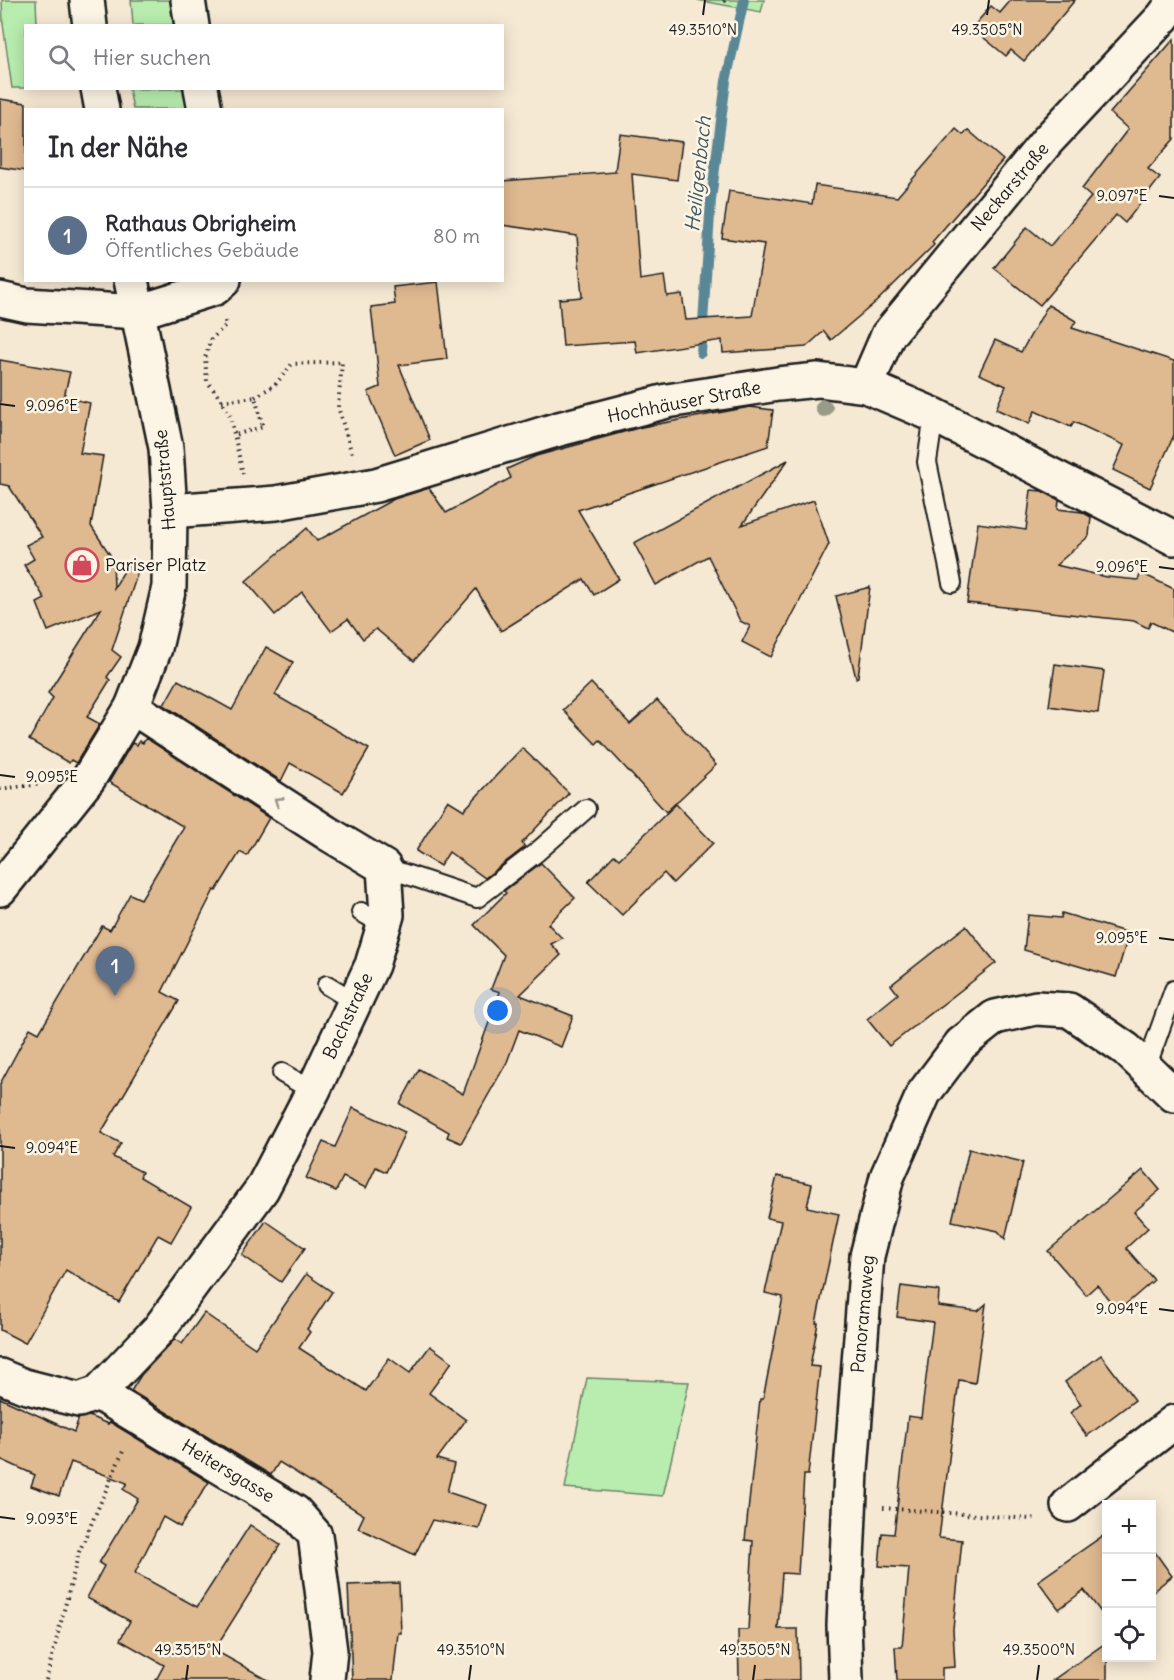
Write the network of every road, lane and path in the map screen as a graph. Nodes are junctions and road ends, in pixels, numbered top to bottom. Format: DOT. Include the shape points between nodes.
graph roads {
  1 [pos="87,0"];
  2 [pos="188,0"];
  3 [pos="1174,2"];
  4 [pos="90,24"];
  5 [pos="192,24"];
  6 [pos="98,90"];
  7 [pos="201,90"];
  8 [pos="102,108"];
  9 [pos="205,108"];
  10 [pos="131,282"];
  11 [pos="220,284"];
  12 [pos="0,299"];
  13 [pos="138,312"];
  14 [pos="866,386"];
  15 [pos="255,397"];
  16 [pos="222,401"];
  17 [pos="934,415"];
  18 [pos="234,435"];
  19 [pos="362,488"];
  20 [pos="250,506"];
  21 [pos="170,511"];
  22 [pos="1174,538"];
  23 [pos="952,583"];
  24 [pos="132,707"];
  25 [pos="586,809"];
  26 [pos="384,867"];
  27 [pos="0,889"];
  28 [pos="327,985"];
  29 [pos="1174,990"];
  30 [pos="355,1002"];
  31 [pos="1146,1068"];
  32 [pos="282,1073"];
  33 [pos="313,1091"];
  34 [pos="1174,1095"];
  35 [pos="0,1376"];
  36 [pos="98,1393"];
  37 [pos="140,1417"];
  38 [pos="1174,1422"];
  39 [pos="849,1505"];
  40 [pos="1068,1505"];
  41 [pos="46,1680"];
  42 [pos="327,1680"];
  43 [pos="846,1680"];
  1 -- 4 [label="street"];
  2 -- 5 [label="street"];
  3 -- 14 [label="street, Neckarstraße" via="1047,141 888,335"];
  6 -- 8 [label="street"];
  7 -- 9 [label="street"];
  10 -- 13 [label="street, Hauptstraße"];
  11 -- 13 [label="street"];
  11 -- 16 [label="path" via="226,325 210,339 205,358 207,381"];
  12 -- 13 [label="street" via="27,305"];
  13 -- 21 [label="street, Hauptstraße" via="166,448"];
  14 -- 17 [label="street, Hochhäuser Straße"];
  14 -- 19 [label="street, Hochhäuser Straße" via="818,380 667,402 560,429"];
  15 -- 16 [label="path"];
  15 -- 18 [label="path" via="263,427"];
  15 -- 19 [label="path" via="275,385 292,364 342,362 338,407"];
  16 -- 18 [label="path"];
  17 -- 22 [label="street, Hochhäuser Straße"];
  17 -- 23 [label="lane" via="927,462"];
  18 -- 20 [label="path"];
  19 -- 20 [label="street, Hochhäuser Straße"];
  20 -- 21 [label="street, Hochhäuser Straße"];
  21 -- 24 [label="street, Hauptstraße" via="169,587 154,648"];
  26 -- 24 [label="street, one-way"];
  24 -- 27 [label="street, Hauptstraße" via="89,778"];
  25 -- 26 [label="lane" via="477,898"];
  26 -- 30 [label="street, Bachstraße" via="387,915 373,919 372,965"];
  28 -- 30 [label="lane"];
  29 -- 31 [label="lane"];
  30 -- 33 [label="street, Bachstraße"];
  31 -- 34 [label="street, Panoramaweg"];
  31 -- 39 [label="street, Panoramaweg" via="1126,1049 1069,1010 1036,1008 995,1017 961,1044 924,1093 887,1177 867,1256"];
  32 -- 33 [label="lane"];
  33 -- 36 [label="street, Bachstraße" via="262,1189 159,1329"];
  35 -- 36 [label="street" via="79,1400"];
  36 -- 37 [label="street, Heitersgasse"];
  37 -- 41 [label="path" via="79,1552"];
  37 -- 42 [label="street, Heitersgasse" via="295,1512 315,1535 330,1651"];
  38 -- 40 [label="street"];
  39 -- 40 [label="path" via="1030,1519"];
  39 -- 43 [label="street, Panoramaweg"];
}
